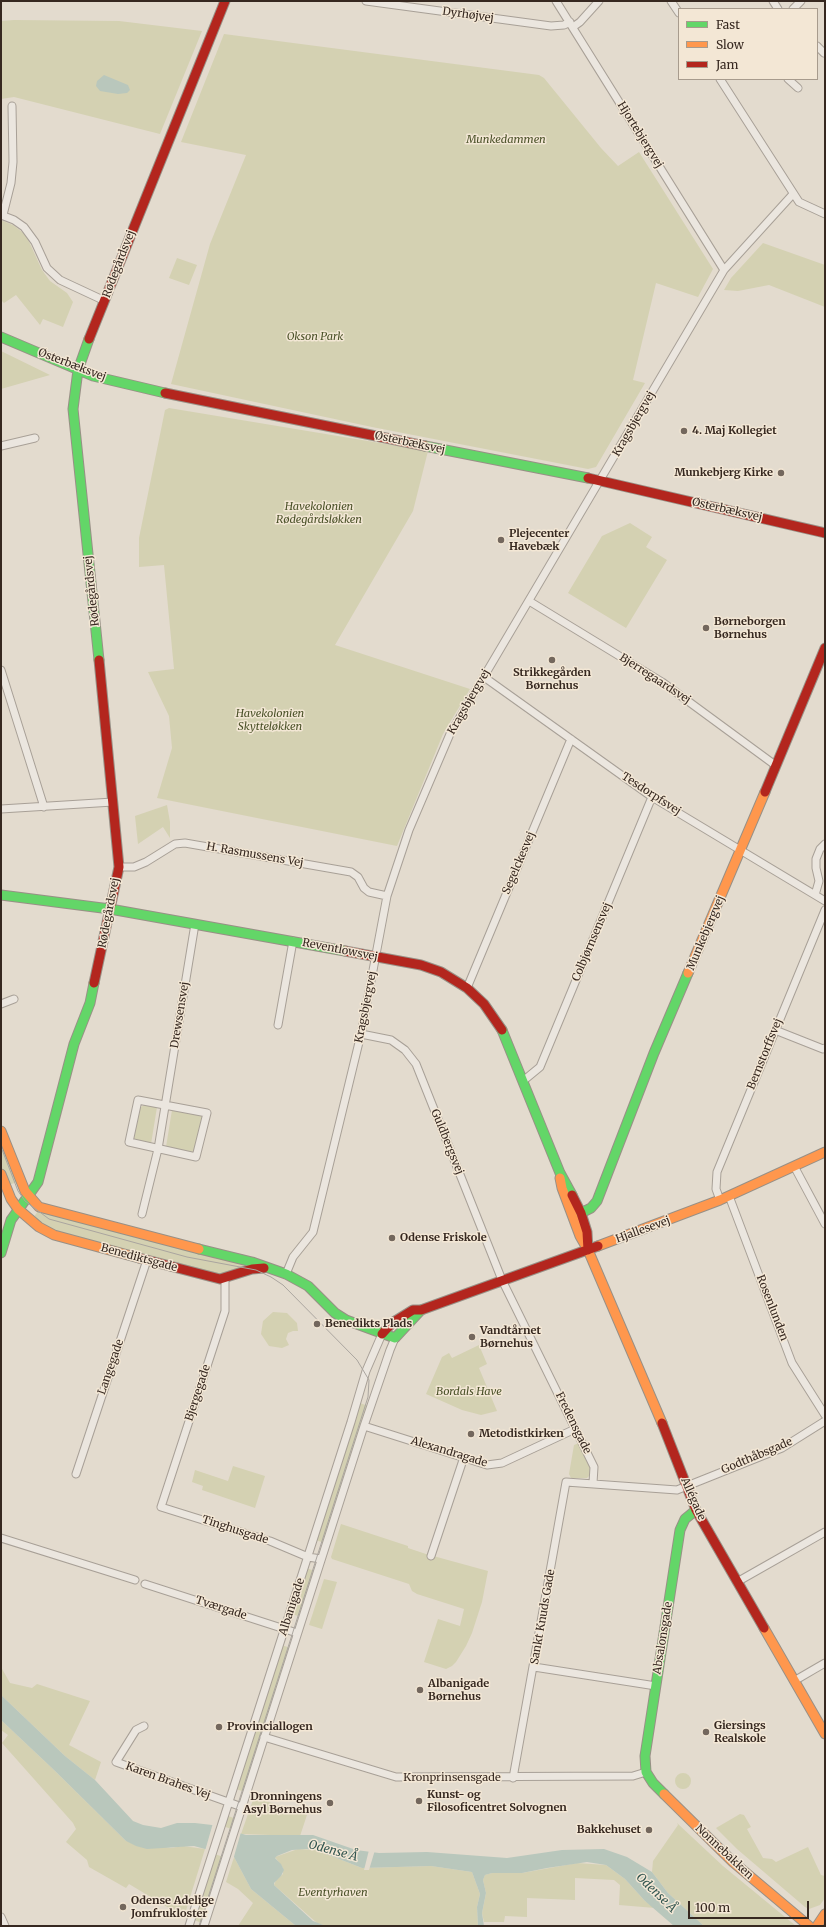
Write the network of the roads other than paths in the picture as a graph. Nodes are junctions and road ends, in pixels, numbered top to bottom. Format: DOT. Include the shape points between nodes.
graph roads {
  1 [pos="225,1"];
  2 [pos="366,1"];
  3 [pos="556,1"];
  4 [pos="599,1"];
  5 [pos="671,1"];
  6 [pos="678,12"];
  7 [pos="571,24"];
  8 [pos="818,47"];
  9 [pos="824,53"];
  10 [pos="721,80"];
  11 [pos="789,80"];
  12 [pos="798,88"];
  13 [pos="12,106"];
  14 [pos="793,194"];
  15 [pos="825,214"];
  16 [pos="2,215"];
  17 [pos="724,270"];
  18 [pos="105,301"];
  19 [pos="1,337"];
  20 [pos="78,370"];
  21 [pos="35,438"];
  22 [pos="1,446"];
  23 [pos="601,481"];
  24 [pos="825,533"];
  25 [pos="529,601"];
  26 [pos="825,648"];
  27 [pos="1,670"];
  28 [pos="484,677"];
  29 [pos="571,739"];
  30 [pos="775,765"];
  31 [pos="652,797"];
  32 [pos="113,802"];
  33 [pos="44,807"];
  34 [pos="1,809"];
  35 [pos="825,844"];
  36 [pos="741,850"];
  37 [pos="119,867"];
  38 [pos="1,895"];
  39 [pos="815,895"];
  40 [pos="387,896"];
  41 [pos="825,901"];
  42 [pos="110,909"];
  43 [pos="825,910"];
  44 [pos="195,924"];
  45 [pos="293,941"];
  46 [pos="376,956"];
  47 [pos="467,988"];
  48 [pos="14,999"];
  49 [pos="1,1004"];
  50 [pos="278,1025"];
  51 [pos="775,1030"];
  52 [pos="361,1034"];
  53 [pos="825,1048"];
  54 [pos="522,1081"];
  55 [pos="165,1106"];
  56 [pos="1,1131"];
  57 [pos="158,1148"];
  58 [pos="825,1152"];
  59 [pos="794,1166"];
  60 [pos="560,1172"];
  61 [pos="1,1174"];
  62 [pos="28,1196"];
  63 [pos="729,1196"];
  64 [pos="720,1200"];
  65 [pos="18,1210"];
  66 [pos="581,1213"];
  67 [pos="142,1214"];
  68 [pos="825,1224"];
  69 [pos="588,1250"];
  70 [pos="1,1253"];
  71 [pos="147,1260"];
  72 [pos="268,1268"];
  73 [pos="286,1274"];
  74 [pos="225,1279"];
  75 [pos="502,1280"];
  76 [pos="456,1297"];
  77 [pos="421,1310"];
  78 [pos="382,1334"];
  79 [pos="395,1338"];
  80 [pos="825,1415"];
  81 [pos="825,1421"];
  82 [pos="364,1426"];
  83 [pos="575,1429"];
  84 [pos="464,1457"];
  85 [pos="76,1474"];
  86 [pos="593,1483"];
  87 [pos="686,1486"];
  88 [pos="161,1507"];
  89 [pos="696,1510"];
  90 [pos="825,1532"];
  91 [pos="1,1538"];
  92 [pos="432,1556"];
  93 [pos="308,1557"];
  94 [pos="322,1559"];
  95 [pos="318,1569"];
  96 [pos="135,1580"];
  97 [pos="737,1582"];
  98 [pos="145,1584"];
  99 [pos="285,1629"];
  100 [pos="297,1633"];
  101 [pos="825,1663"];
  102 [pos="534,1667"];
  103 [pos="794,1681"];
  104 [pos="656,1686"];
  105 [pos="144,1726"];
  106 [pos="825,1734"];
  107 [pos="264,1737"];
  108 [pos="646,1772"];
  109 [pos="513,1778"];
  110 [pos="229,1802"];
  111 [pos="242,1807"];
  112 [pos="825,1914"];
  113 [pos="1,1917"];
  114 [pos="5,1926"];
  115 [pos="189,1926"];
  116 [pos="204,1926"];
  117 [pos="809,1926"];
  118 [pos="817,1926"];
  1 -- 18 [label="street, Rødegårdsvej"];
  2 -- 7 [label="street, Dyrhøjvej" via="551,26"];
  3 -- 7 [label="street, Hjortebjergvej"];
  4 -- 7 [label="street" via="580,22"];
  5 -- 6 [label="street"];
  7 -- 17 [label="street, Hjortebjergvej"];
  8 -- 9 [label="street"];
  10 -- 14 [label="street"];
  11 -- 12 [label="street"];
  13 -- 16 [label="street" via="13,162 11,183"];
  14 -- 15 [label="street" via="799,202"];
  14 -- 17 [label="street, Kragsbjergvej"];
  16 -- 18 [label="street" via="24,227 35,242 47,268 60,280"];
  17 -- 23 [label="street, Kragsbjergvej"];
  18 -- 20 [label="street, Rødegårdsvej"];
  19 -- 20 [label="street, Østerbæksvej"];
  20 -- 23 [label="street, Østerbæksvej" via="144,389"];
  20 -- 32 [label="street, Rødegårdsvej" via="73,409 74,429"];
  21 -- 22 [label="street"];
  23 -- 24 [label="street, Østerbæksvej"];
  23 -- 25 [label="street, Kragsbjergvej"];
  25 -- 28 [label="street, Kragsbjergvej"];
  25 -- 30 [label="street, Bjerregaardsvej" via="662,682"];
  26 -- 30 [label="street, Munkebjergvej"];
  27 -- 33 [label="street"];
  28 -- 29 [label="street, Tesdorpfsvej"];
  28 -- 40 [label="street, Kragsbjergvej" via="450,734 409,830"];
  29 -- 31 [label="street, Tesdorpfsvej"];
  29 -- 47 [label="street, Segelckesvej"];
  30 -- 36 [label="street, Munkebjergvej"];
  31 -- 36 [label="street, Tesdorpfsvej"];
  31 -- 54 [label="street, Colbjørnsensvej" via="540,1067"];
  32 -- 33 [label="street"];
  32 -- 37 [label="street, Rødegårdsvej"];
  33 -- 34 [label="street"];
  35 -- 39 [label="street" via="816,859 819,881"];
  36 -- 39 [label="street, Tesdorpfsvej"];
  36 -- 66 [label="street, Munkebjergvej" via="654,1053 596,1201"];
  37 -- 40 [label="street, H. Rasmussens Vej" via="134,867 175,844 186,843 351,872 369,892"];
  37 -- 42 [label="street, Rødegårdsvej"];
  38 -- 42 [label="street, Reventlowsvej"];
  39 -- 41 [label="street, Tesdorpfsvej"];
  40 -- 46 [label="street, Kragsbjergvej"];
  42 -- 44 [label="street, Reventlowsvej"];
  42 -- 62 [label="street, Rødegårdsvej" via="90,1003 74,1044 38,1182"];
  43 -- 51 [label="street, Bernstorffsvej"];
  44 -- 45 [label="street, Reventlowsvej"];
  44 -- 55 [label="street, Drewsensvej"];
  45 -- 46 [label="street, Reventlowsvej"];
  45 -- 50 [label="street"];
  46 -- 47 [label="street, Reventlowsvej" via="421,965 441,972"];
  46 -- 52 [label="street, Kragsbjergvej"];
  47 -- 54 [label="street, Reventlowsvej" via="496,1019"];
  48 -- 49 [label="street"];
  51 -- 53 [label="street"];
  51 -- 64 [label="street, Bernstorffsvej" via="717,1172 716,1189"];
  52 -- 73 [label="street, Kragsbjergvej" via="313,1232 293,1257"];
  52 -- 75 [label="street, Guldbergsvej" via="391,1040 405,1050 416,1064"];
  54 -- 60 [label="street, Reventlowsvej"];
  55 -- 57 [label="street, Drewsensvej"];
  55 -- 57 [label="street" via="138,1100 129,1142"];
  55 -- 57 [label="street" via="207,1113 196,1157"];
  56 -- 62 [label="street"];
  57 -- 67 [label="street, Drewsensvej"];
  58 -- 59 [label="street, Hjallesevej"];
  59 -- 63 [label="street, Hjallesevej"];
  59 -- 68 [label="street"];
  60 -- 66 [label="street, Reventlowsvej"];
  60 -- 69 [label="street, Reventlowsvej" via="562,1188"];
  61 -- 65 [label="street"];
  62 -- 65 [label="street, Rødegårdsvej"];
  62 -- 72 [label="street, Benediktsgade" via="39,1207 53,1212"];
  63 -- 64 [label="street, Hjallesevej"];
  63 -- 80 [label="street, Rosenlunden" via="792,1362"];
  64 -- 69 [label="street, Hjallesevej"];
  65 -- 70 [label="street, Rødegårdsvej"];
  65 -- 71 [label="street, Benediktsgade" via="54,1235"];
  66 -- 69 [label="street, Reventlowsvej" via="587,1232"];
  69 -- 75 [label="street, Hjallesevej"];
  69 -- 87 [label="street, Allégade" via="651,1395"];
  71 -- 74 [label="street, Benediktsgade"];
  71 -- 85 [label="street, Langegade"];
  72 -- 73 [label="street, Benediktsgade"];
  72 -- 74 [label="street, Benediktsgade" via="252,1269"];
  73 -- 78 [label="street, Benediktsgade" via="308,1286 335,1313 346,1320"];
  74 -- 88 [label="street, Bjergegade" via="225,1311"];
  75 -- 76 [label="street, Hjallesevej"];
  75 -- 83 [label="street, Fredensgade"];
  76 -- 77 [label="street, Albanigade"];
  77 -- 78 [label="street, Albanigade" via="413,1310 402,1316"];
  77 -- 79 [label="street, Albanigade"];
  78 -- 79 [label="street, Benediktsgade"];
  78 -- 93 [label="street, Albanigade" via="366,1371"];
  79 -- 82 [label="street, Albanigade"];
  81 -- 87 [label="street, Godthåbsgade" via="782,1448"];
  82 -- 84 [label="street, Alexandragade"];
  82 -- 94 [label="street, Albanigade"];
  83 -- 84 [label="street, Alexandragade" via="502,1463 487,1465"];
  83 -- 86 [label="street, Fredensgade" via="594,1467"];
  84 -- 92 [label="street"];
  86 -- 87 [label="street" via="677,1490"];
  86 -- 102 [label="street, Sankt Knuds Gade" via="566,1482"];
  87 -- 89 [label="street, Allégade"];
  88 -- 93 [label="street, Tinghusgade" via="270,1541"];
  89 -- 97 [label="street, Allégade"];
  89 -- 104 [label="street, Absalonsgade" via="684,1519 680,1530"];
  90 -- 97 [label="street"];
  91 -- 96 [label="street"];
  93 -- 94 [label="street, Tinghusgade"];
  93 -- 95 [label="street, Tinghusgade"];
  93 -- 99 [label="street, Albanigade"];
  94 -- 95 [label="street, Albanigade"];
  95 -- 100 [label="street, Albanigade"];
  97 -- 103 [label="street, Allégade"];
  98 -- 99 [label="street, Tværgade"];
  99 -- 100 [label="street, Tværgade"];
  99 -- 110 [label="street, Albanigade"];
  100 -- 107 [label="street, Albanigade"];
  101 -- 103 [label="street"];
  102 -- 104 [label="street"];
  102 -- 109 [label="street, Sankt Knuds Gade"];
  103 -- 106 [label="street, Allégade"];
  104 -- 108 [label="street, Absalonsgade" via="645,1756"];
  105 -- 110 [label="street, Karen Brahes Vej" via="136,1730 116,1762"];
  107 -- 109 [label="street, Kronprinsensgade" via="396,1777"];
  107 -- 111 [label="street, Albanigade"];
  108 -- 109 [label="street, Kronprinsensgade" via="633,1776"];
  108 -- 117 [label="street, Nonnebakken" via="653,1783 733,1862"];
  110 -- 111 [label="street, Karen Brahes Vej"];
  110 -- 115 [label="street, Albanigade"];
  111 -- 116 [label="street, Albanigade"];
  112 -- 118 [label="street"];
  113 -- 114 [label="street"];
}
